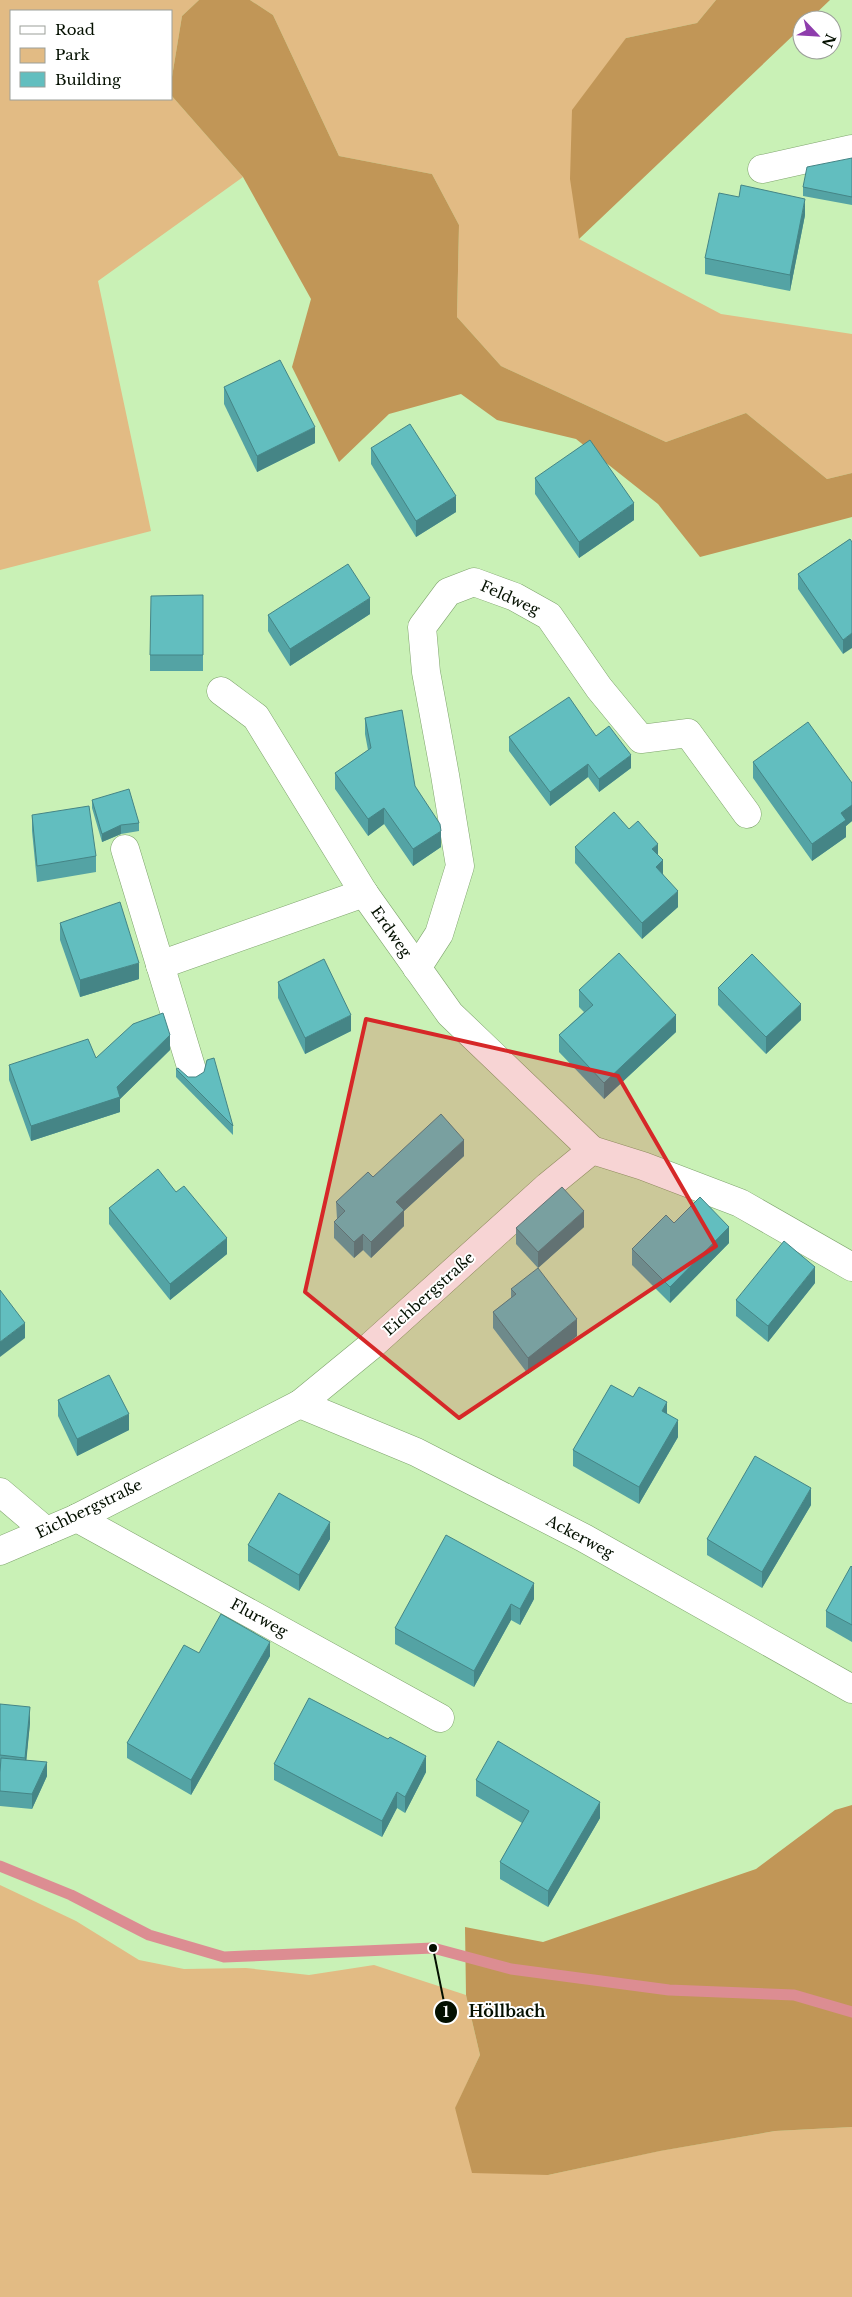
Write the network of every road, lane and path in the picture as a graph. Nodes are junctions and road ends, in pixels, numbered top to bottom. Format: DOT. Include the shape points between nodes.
graph roads {
  1 [pos="852,149"];
  2 [pos="762,169"];
  3 [pos="221,691"];
  4 [pos="747,814"];
  5 [pos="125,848"];
  6 [pos="364,893"];
  7 [pos="160,965"];
  8 [pos="417,968"];
  9 [pos="192,1070"];
  10 [pos="592,1150"];
  11 [pos="852,1267"];
  12 [pos="300,1404"];
  13 [pos="0,1492"];
  14 [pos="77,1518"];
  15 [pos="46,1531"];
  16 [pos="0,1550"];
  17 [pos="852,1689"];
  18 [pos="440,1718"];
  1 -- 2 [label="street"];
  3 -- 6 [label="street, Erdweg" via="256,717"];
  4 -- 8 [label="street, Feldweg" via="688,733 641,739 599,688 549,616 515,597 474,582 448,592 422,627 426,672 460,866 439,934"];
  5 -- 7 [label="street"];
  6 -- 7 [label="street"];
  6 -- 8 [label="street, Erdweg"];
  7 -- 9 [label="street"];
  8 -- 10 [label="street, Erdweg" via="450,1014"];
  10 -- 11 [label="street" via="740,1203"];
  10 -- 12 [label="street, Eichbergstraße" via="372,1345"];
  12 -- 14 [label="street, Eichbergstraße"];
  12 -- 17 [label="street, Ackerweg" via="416,1452 584,1538"];
  13 -- 15 [label="street"];
  14 -- 15 [label="street, Eichbergstraße"];
  14 -- 18 [label="street, Flurweg"];
  15 -- 16 [label="street, Eichbergstraße"];
}
